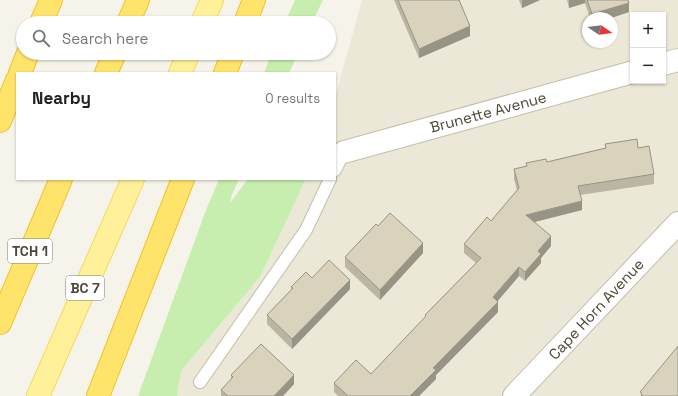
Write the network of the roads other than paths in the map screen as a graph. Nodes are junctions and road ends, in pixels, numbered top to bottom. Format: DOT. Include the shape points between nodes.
graph roads {
  1 [pos="51,0"];
  2 [pos="138,0"];
  3 [pos="212,0"];
  4 [pos="254,0"];
  5 [pos="44,16"];
  6 [pos="131,16"];
  7 [pos="205,16"];
  8 [pos="248,16"];
  9 [pos="25,60"];
  10 [pos="112,60"];
  11 [pos="186,60"];
  12 [pos="230,60"];
  13 [pos="678,60"];
  14 [pos="666,63"];
  15 [pos="20,72"];
  16 [pos="106,72"];
  17 [pos="180,72"];
  18 [pos="225,72"];
  19 [pos="630,73"];
  20 [pos="16,82"];
  21 [pos="0,120"];
  22 [pos="339,161"];
  23 [pos="60,180"];
  24 [pos="133,180"];
  25 [pos="183,180"];
  26 [pos="330,180"];
  27 [pos="678,223"];
  28 [pos="0,322"];
  29 [pos="200,382"];
  30 [pos="38,396"];
  31 [pos="98,396"];
  32 [pos="514,396"];
  1 -- 5 [label="highway"];
  2 -- 6 [label="highway"];
  3 -- 7 [label="main road"];
  4 -- 8 [label="highway"];
  9 -- 15 [label="highway"];
  10 -- 16 [label="highway"];
  11 -- 17 [label="main road"];
  12 -- 18 [label="highway"];
  13 -- 14 [label="street"];
  19 -- 22 [label="street, Brunette Avenue"];
  20 -- 21 [label="highway"];
  23 -- 28 [label="highway, TCH 1"];
  24 -- 30 [label="main road, BC 7"];
  25 -- 31 [label="highway"];
  26 -- 29 [label="lane" via="306,230"];
  27 -- 32 [label="street, Cape Horn Avenue"];
}
